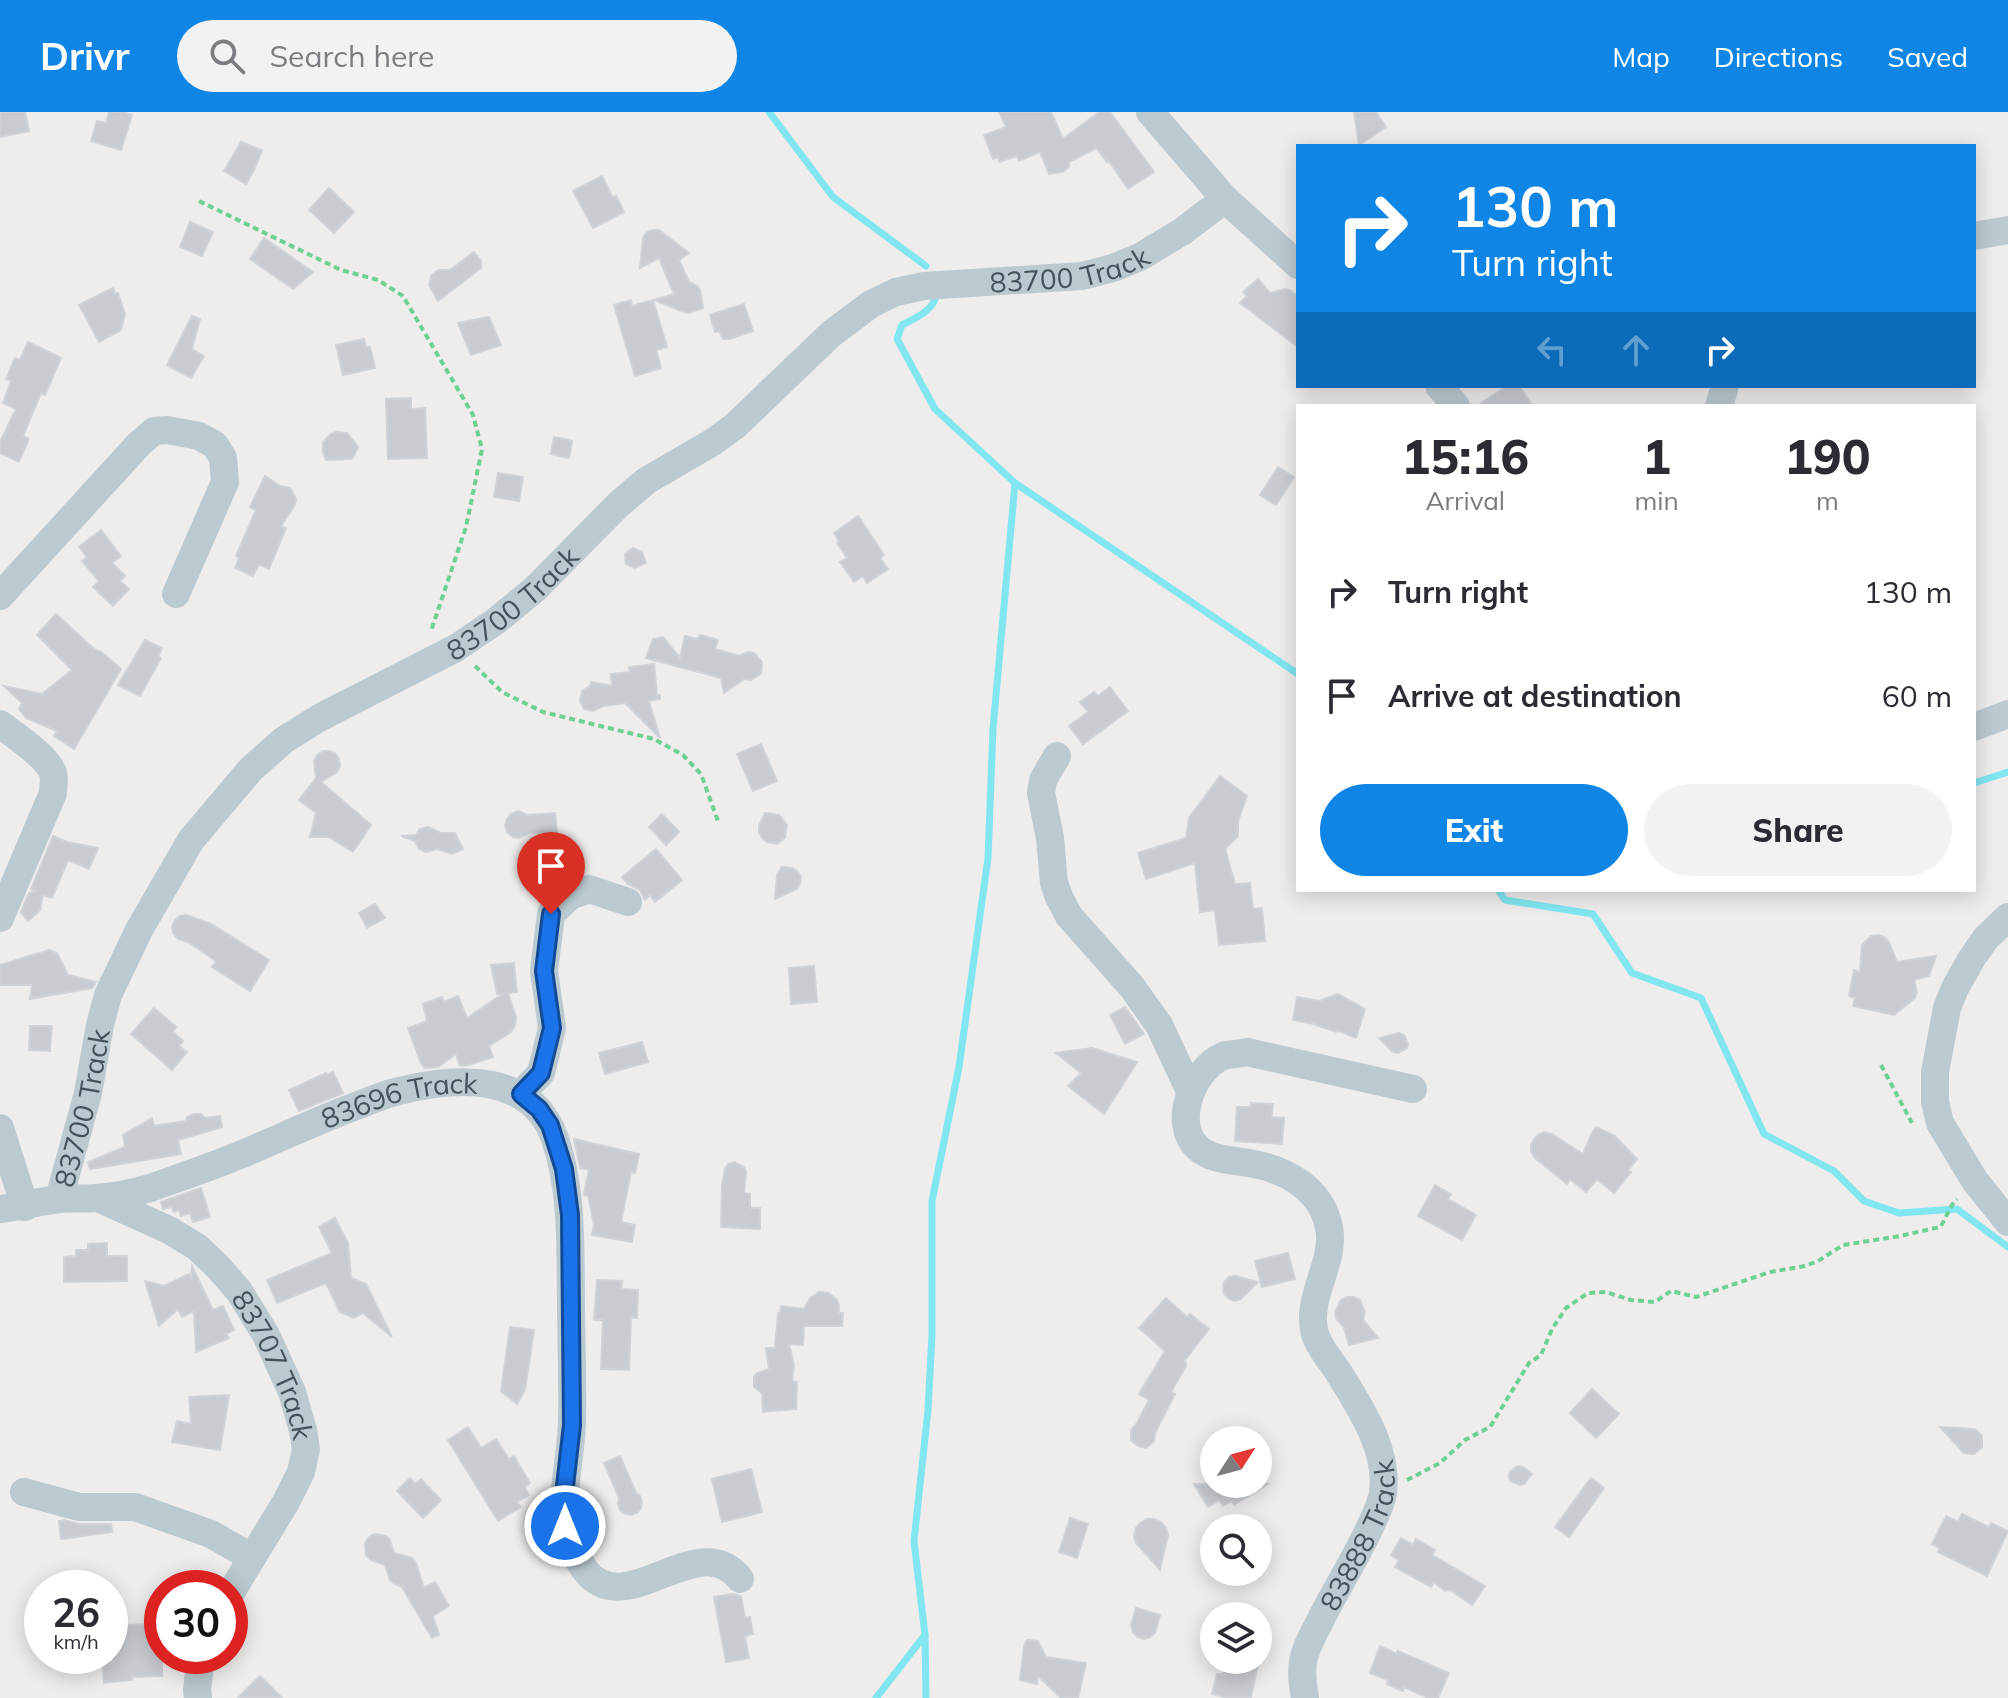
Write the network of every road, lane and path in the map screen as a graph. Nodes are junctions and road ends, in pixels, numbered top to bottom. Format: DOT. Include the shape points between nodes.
graph roads {
  1 [pos="1150,112"];
  2 [pos="1225,199"];
  3 [pos="199,201"];
  4 [pos="2008,230"];
  5 [pos="1976,236"];
  6 [pos="1296,263"];
  7 [pos="1441,388"];
  8 [pos="1454,404"];
  9 [pos="176,594"];
  10 [pos="0,596"];
  11 [pos="456,648"];
  12 [pos="419,668"];
  13 [pos="2008,714"];
  14 [pos="0,724"];
  15 [pos="1976,726"];
  16 [pos="1057,756"];
  17 [pos="719,824"];
  18 [pos="628,902"];
  19 [pos="2008,917"];
  20 [pos="0,918"];
  21 [pos="1881,1065"];
  22 [pos="1413,1089"];
  23 [pos="1190,1091"];
  24 [pos="521,1094"];
  25 [pos="0,1128"];
  26 [pos="1916,1129"];
  27 [pos="1960,1194"];
  28 [pos="98,1198"];
  29 [pos="59,1199"];
  30 [pos="12,1208"];
  31 [pos="2008,1222"];
  32 [pos="1383,1490"];
  33 [pos="24,1492"];
  34 [pos="251,1557"];
  35 [pos="244,1570"];
  36 [pos="740,1579"];
  37 [pos="199,1674"];
  38 [pos="198,1698"];
  39 [pos="1305,1698"];
  1 -- 2 [label="street"];
  2 -- 6 [label="street"];
  2 -- 11 [label="street, 83700 Track" via="1183,231 1113,268 1082,276 924,286 871,304 831,334 735,426 646,481 535,589"];
  3 -- 12 [label="path" via="403,296 473,415 482,449 466,527"];
  4 -- 5 [label="street"];
  7 -- 8 [label="street"];
  9 -- 10 [label="street" via="225,482 223,458 215,445 167,430 154,431 139,444"];
  11 -- 12 [label="street, 83700 Track"];
  11 -- 17 [label="path" via="502,692 543,712 654,739 683,755 701,774"];
  12 -- 29 [label="street, 83700 Track" via="284,740 251,769 191,840 108,995"];
  13 -- 15 [label="street"];
  14 -- 20 [label="street" via="40,756 54,777 53,793"];
  16 -- 23 [label="street" via="1041,793 1059,897 1159,1025"];
  18 -- 24 [label="street" via="589,889 570,896 551,914 544,971 552,1028 541,1073"];
  19 -- 31 [label="street" via="1972,958 1947,1008 1935,1102 1940,1123 1975,1181"];
  21 -- 26 [label="path"];
  22 -- 23 [label="street" via="1247,1052 1223,1056 1203,1071"];
  23 -- 32 [label="street, 83888 Track" via="1187,1129 1199,1150 1281,1171 1312,1192 1322,1209 1330,1243 1318,1290 1315,1334 1379,1448"];
  24 -- 28 [label="street, 83696 Track" via="477,1083 397,1091 219,1163 146,1189"];
  24 -- 36 [label="street, 83696 Track" via="550,1125 564,1169 570,1215 567,1536 586,1570 604,1585 629,1586 703,1562 727,1567"];
  25 -- 30 [label="street"];
  27 -- 32 [label="path" via="1940,1227 1843,1245 1805,1266 1696,1297 1671,1291 1655,1302 1588,1293 1566,1308 1541,1355 1529,1363 1490,1427 1465,1440 1440,1463"];
  28 -- 29 [label="street, 83696 Track"];
  28 -- 34 [label="street, 83707 Track" via="169,1230 219,1268 266,1335 292,1392 306,1449 301,1472"];
  29 -- 30 [label="street, 83700 Track"];
  32 -- 39 [label="street, 83888 Track" via="1365,1538 1310,1641 1303,1661"];
  33 -- 34 [label="street" via="79,1507 135,1507 211,1534"];
  34 -- 35 [label="street, 83707 Track"];
  37 -- 38 [label="street"];
}
